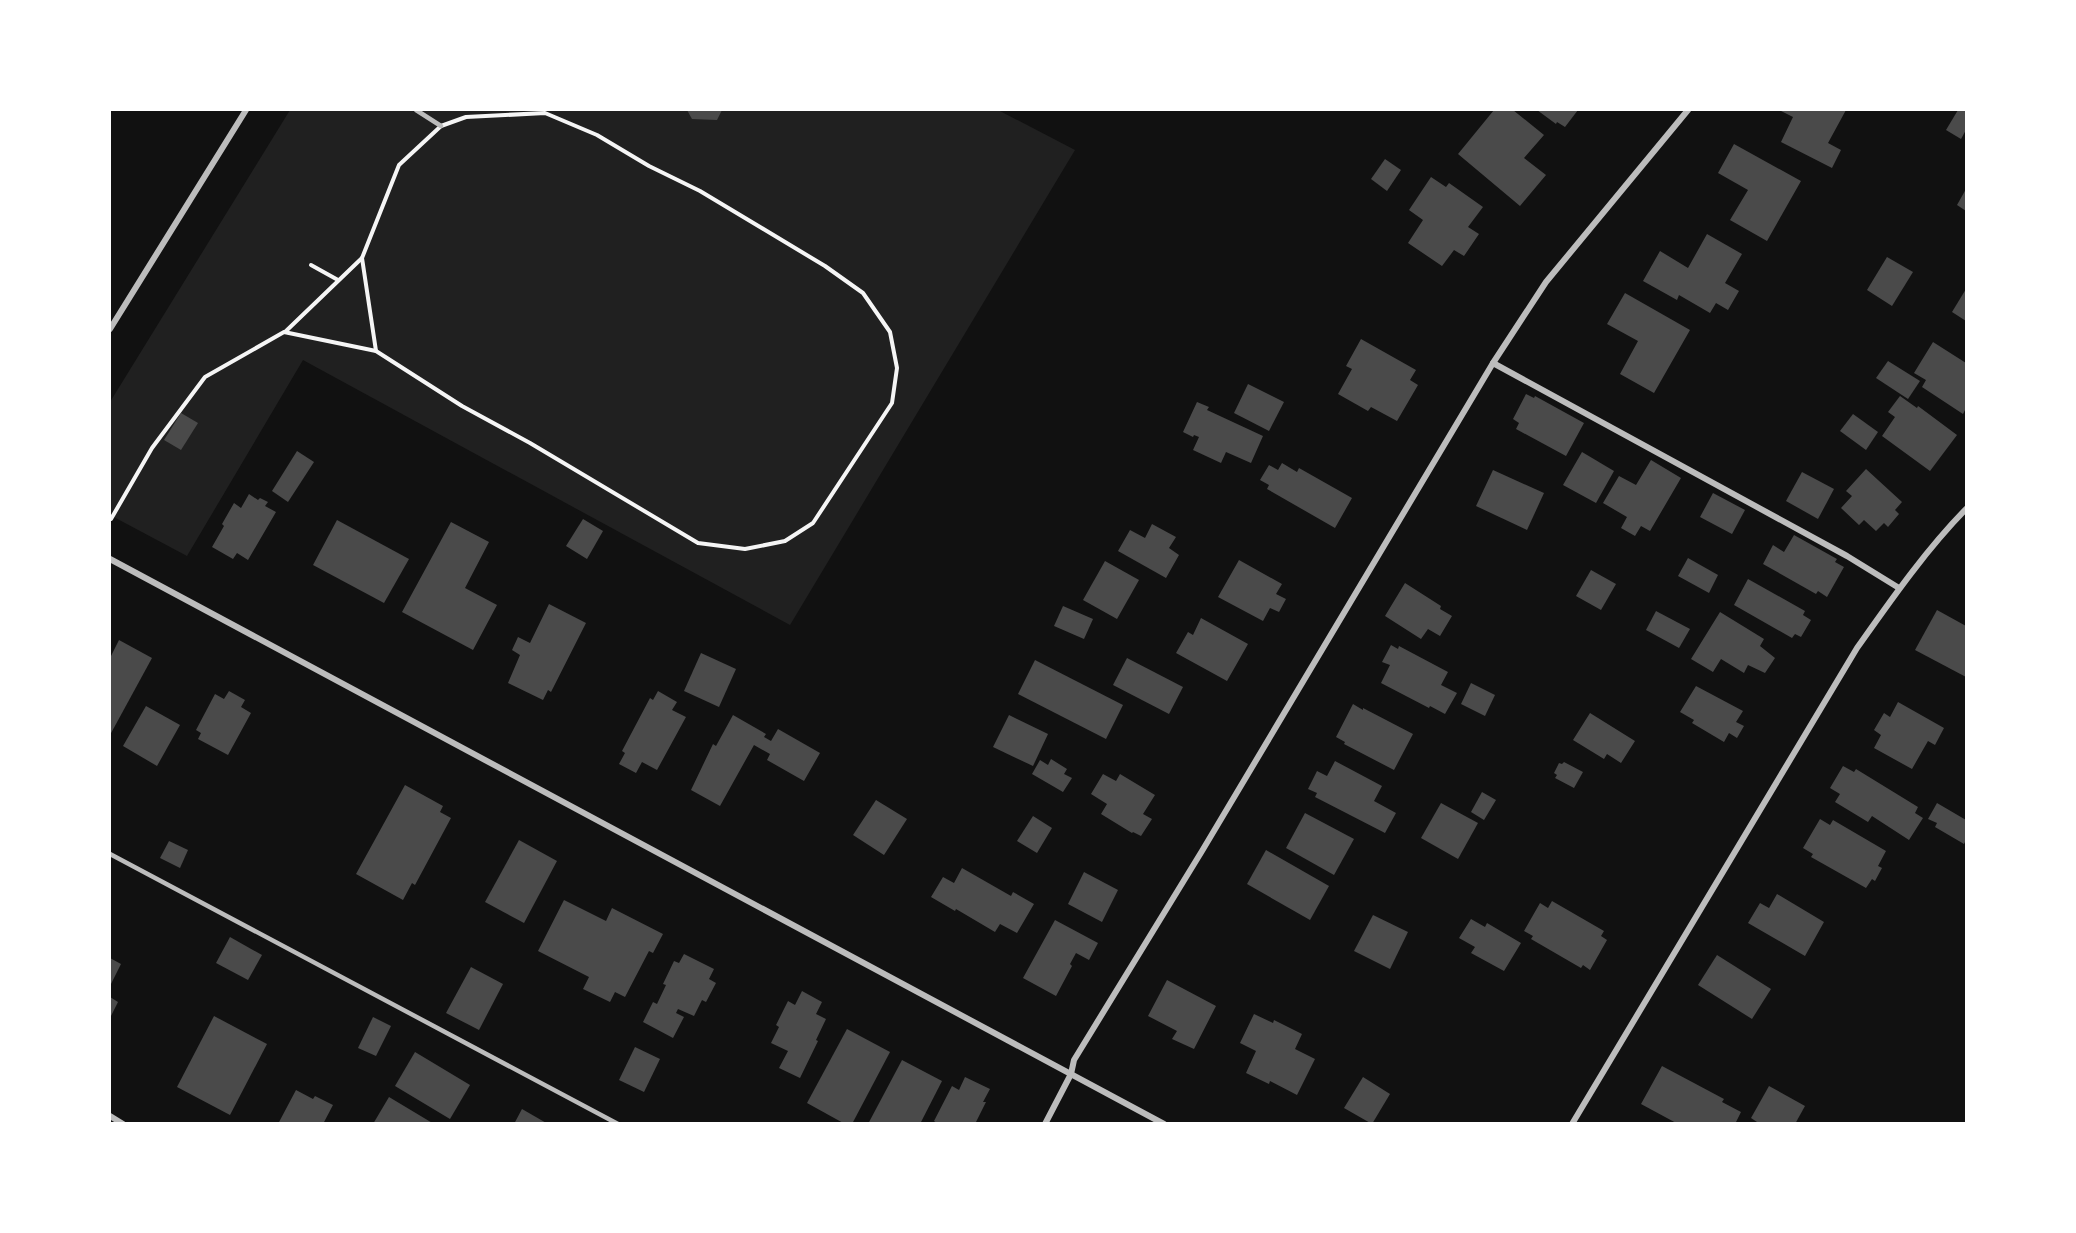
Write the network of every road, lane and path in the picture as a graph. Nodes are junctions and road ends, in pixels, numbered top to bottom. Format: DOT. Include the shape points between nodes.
graph roads {
  1 [pos="246,110"];
  2 [pos="416,110"];
  3 [pos="1688,110"];
  4 [pos="441,126"];
  5 [pos="362,258"];
  6 [pos="311,265"];
  7 [pos="338,280"];
  8 [pos="110,329"];
  9 [pos="284,332"];
  10 [pos="376,351"];
  11 [pos="1493,363"];
  12 [pos="1966,509"];
  13 [pos="111,519"];
  14 [pos="110,559"];
  15 [pos="1899,588"];
  16 [pos="110,854"];
  17 [pos="1071,1074"];
  18 [pos="110,1116"];
  19 [pos="123,1124"];
  20 [pos="618,1124"];
  21 [pos="1045,1124"];
  22 [pos="1164,1124"];
  23 [pos="1572,1124"];
  1 -- 8 [label="street"];
  2 -- 4 [label="lane"];
  3 -- 11 [label="street" via="1546,282"];
  4 -- 5 [label="path" via="399,165"];
  4 -- 10 [label="path" via="466,117 544,113 597,135 700,191 825,266 863,293 890,332 897,368 892,403 813,523 785,541 745,549 698,543 462,406"];
  5 -- 7 [label="path"];
  5 -- 10 [label="path"];
  6 -- 7 [label="path"];
  7 -- 9 [label="path"];
  9 -- 10 [label="path"];
  9 -- 13 [label="path" via="205,377 152,448"];
  11 -- 15 [label="street"];
  11 -- 17 [label="street" via="1074,1060"];
  12 -- 15 [label="street"];
  14 -- 17 [label="street"];
  15 -- 23 [label="street" via="1857,648"];
  16 -- 20 [label="lane"];
  17 -- 21 [label="street"];
  17 -- 22 [label="street"];
  18 -- 19 [label="street"];
}
